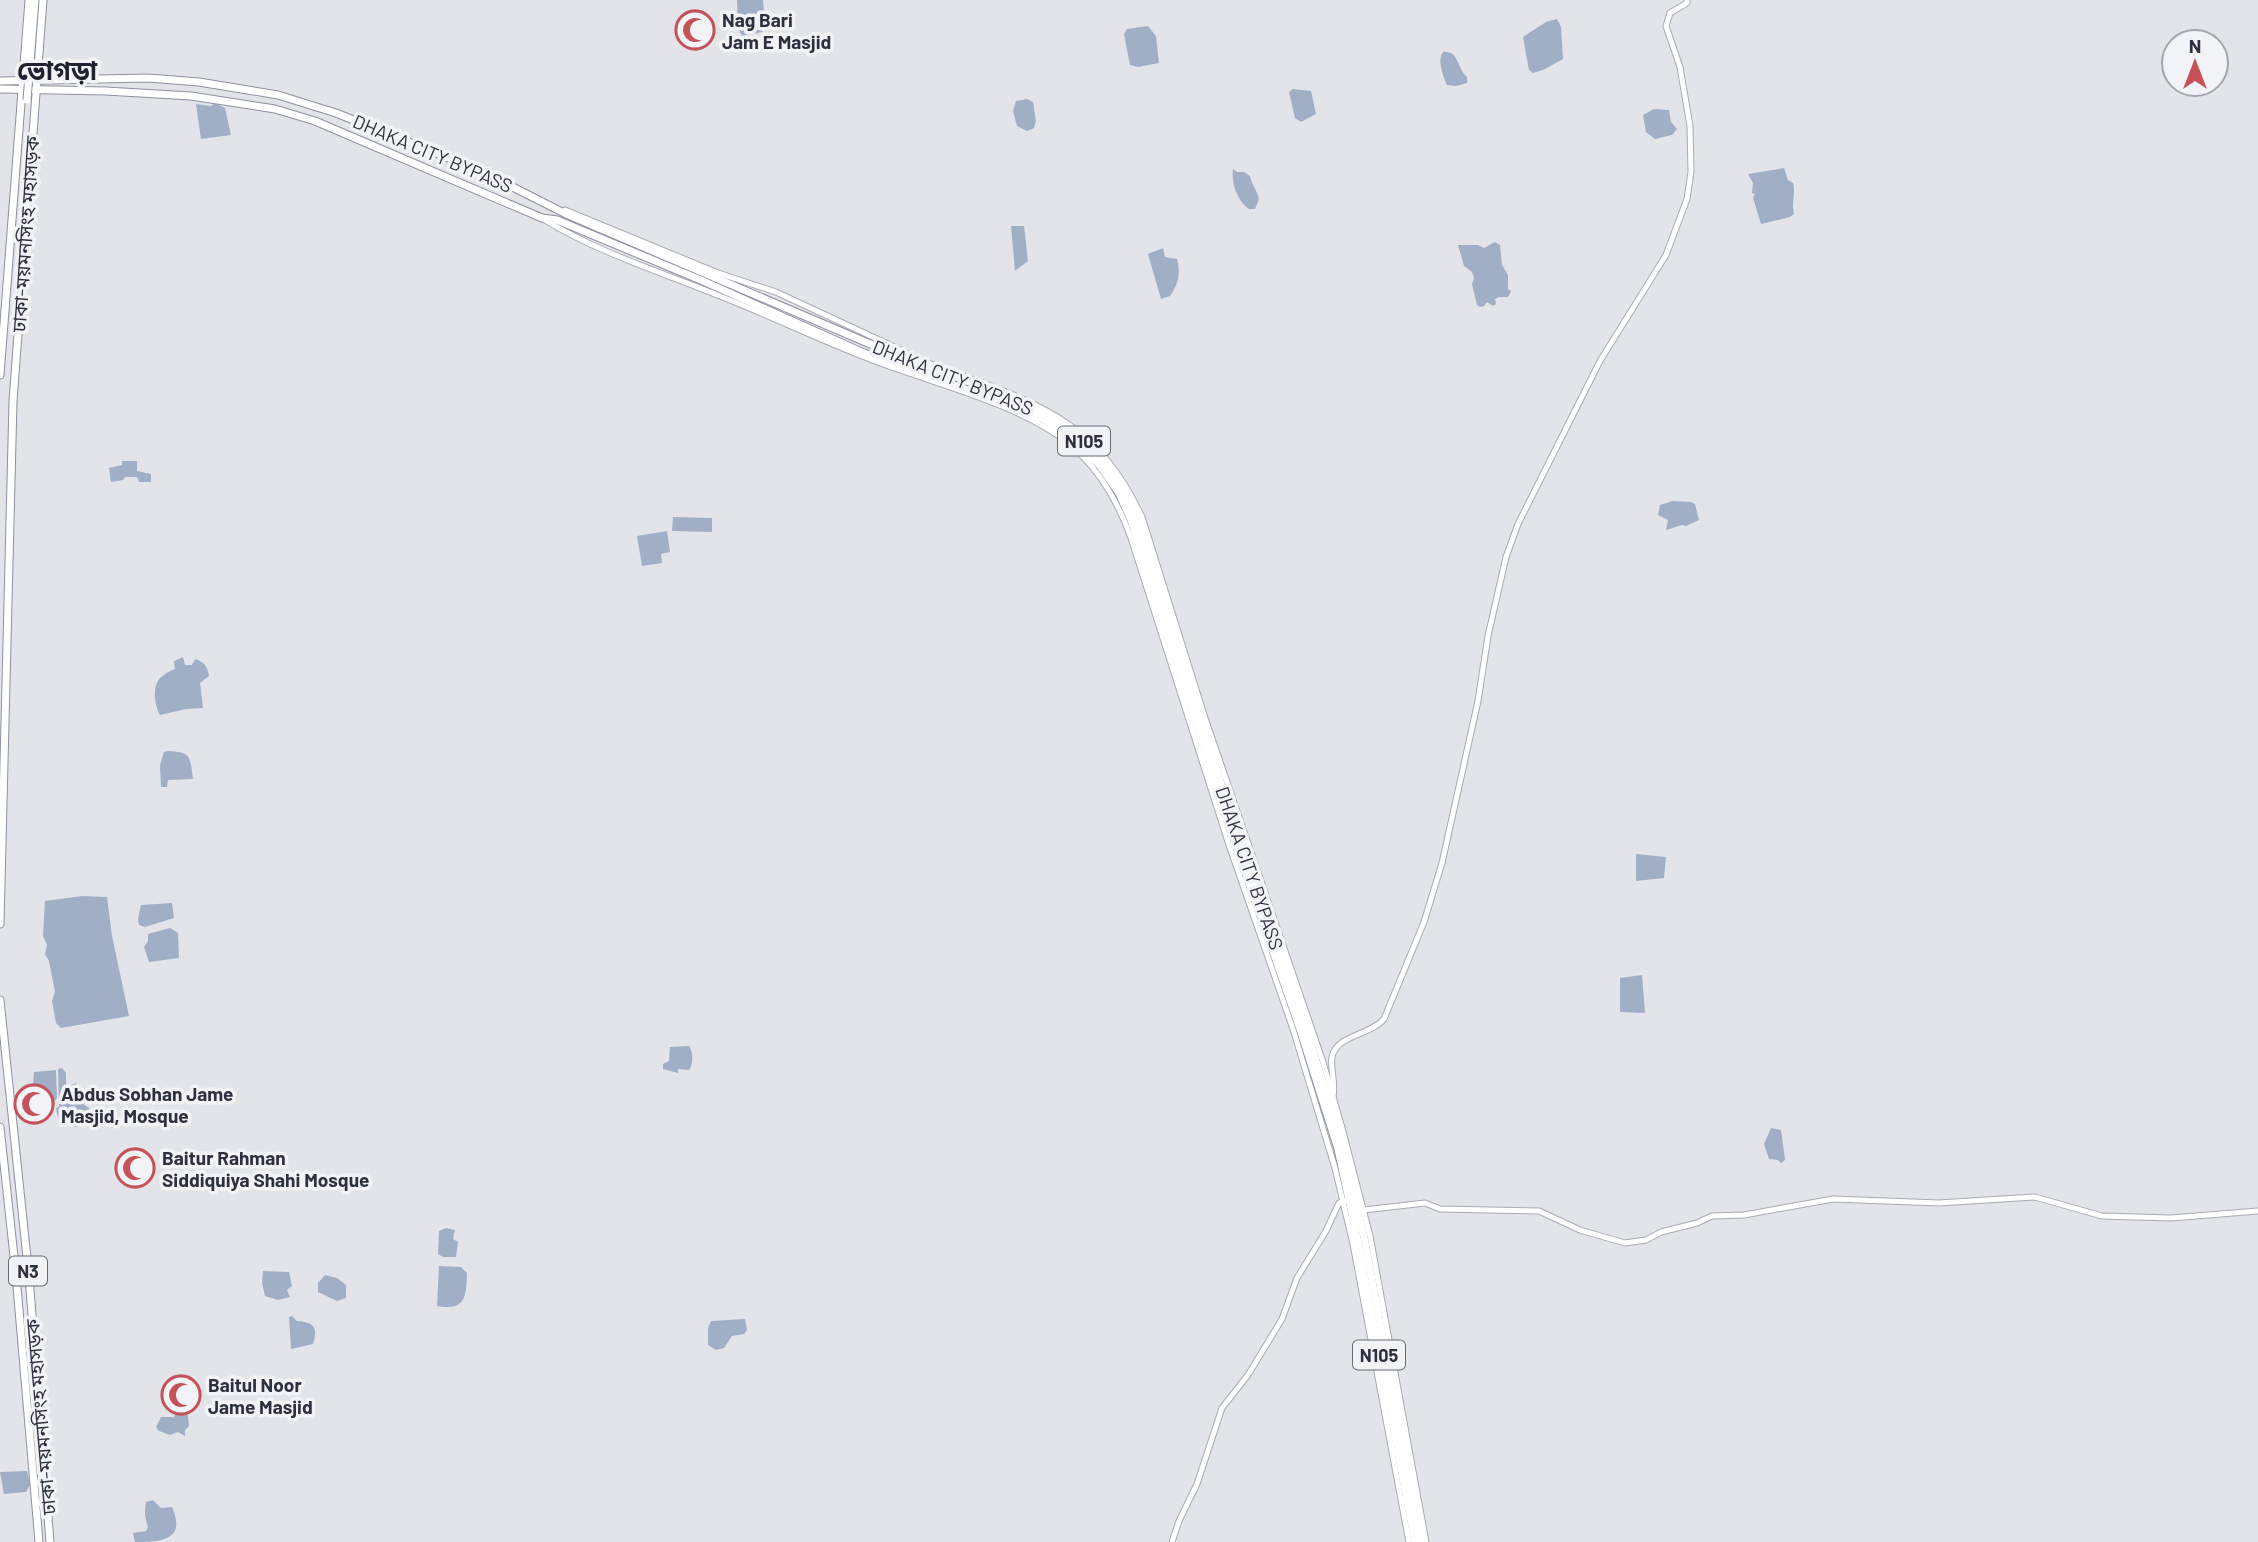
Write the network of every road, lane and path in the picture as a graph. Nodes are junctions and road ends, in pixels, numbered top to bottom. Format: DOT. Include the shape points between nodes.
graph roads {
  1 [pos="29,0"];
  2 [pos="34,0"];
  3 [pos="43,0"];
  4 [pos="1687,0"];
  5 [pos="25,78"];
  6 [pos="0,80"];
  7 [pos="37,80"];
  8 [pos="0,89"];
  9 [pos="21,89"];
  10 [pos="37,89"];
  11 [pos="27,100"];
  12 [pos="555,206"];
  13 [pos="542,218"];
  14 [pos="0,375"];
  15 [pos="0,924"];
  16 [pos="0,1000"];
  17 [pos="1333,1098"];
  18 [pos="0,1127"];
  19 [pos="1344,1201"];
  20 [pos="1364,1210"];
  21 [pos="2258,1210"];
  22 [pos="39,1542"];
  23 [pos="50,1542"];
  24 [pos="1172,1542"];
  25 [pos="1409,1542"];
  26 [pos="1415,1542"];
  27 [pos="1424,1542"];
  1 -- 5 [label="highway"];
  2 -- 5 [label="highway"];
  3 -- 7 [label="highway, ঢাকা-ময়মনসিংহ মহাসড়ক"];
  4 -- 17 [label="main road" via="1670,13 1666,26 1680,67 1690,126 1690,185 1680,220 1666,255 1600,361 1518,524 1506,557 1442,863 1424,922 1384,1019 1335,1049"];
  5 -- 6 [label="highway, DHAKA CITY BYPASS / N105"];
  5 -- 7 [label="highway, DHAKA CITY BYPASS / N105"];
  5 -- 9 [label="highway"];
  5 -- 11 [label="highway, bridge"];
  7 -- 10 [label="highway, ঢাকা-ময়মনসিংহ মহাসড়ক"];
  7 -- 12 [label="highway, DHAKA CITY BYPASS / N105" via="148,78 278,95 471,166"];
  8 -- 9 [label="highway, DHAKA CITY BYPASS"];
  9 -- 10 [label="highway, DHAKA CITY BYPASS"];
  9 -- 14 [label="highway"];
  10 -- 13 [label="highway, DHAKA CITY BYPASS / N105" via="191,96 275,109 315,121"];
  10 -- 15 [label="highway, ঢাকা-ময়মনসিংহ মহাসড়ক" via="13,401"];
  12 -- 17 [label="main road" via="776,292 930,364 1033,403 1065,421 1108,461 1134,500 1148,535"];
  12 -- 27 [label="highway, DHAKA CITY BYPASS / N105" via="868,343 1046,414 1092,449 1123,489 1137,518 1338,1130 1364,1237"];
  13 -- 19 [label="main road" via="588,243 806,334 1027,418 1067,442 1096,471 1131,538 1228,845 1301,1055"];
  13 -- 26 [label="highway, DHAKA CITY BYPASS / N105" via="557,220 703,281 864,353 1030,413 1060,429 1100,466 1119,493 1132,520 1343,1169"];
  16 -- 23 [label="highway, ঢাকা-ময়মনসিংহ মহাসড়ক / N3"];
  17 -- 20 [label="main road"];
  18 -- 22 [label="highway, N3"];
  19 -- 24 [label="main road" via="1297,1278 1282,1319 1261,1355 1222,1408"];
  19 -- 25 [label="main road"];
  20 -- 21 [label="main road" via="1425,1203 1440,1209 1539,1211 1580,1230 1625,1243 1712,1216 1833,1199 1939,1203 2035,1197 2115,1216 2189,1217"];
  20 -- 27 [label="main road"];
}
